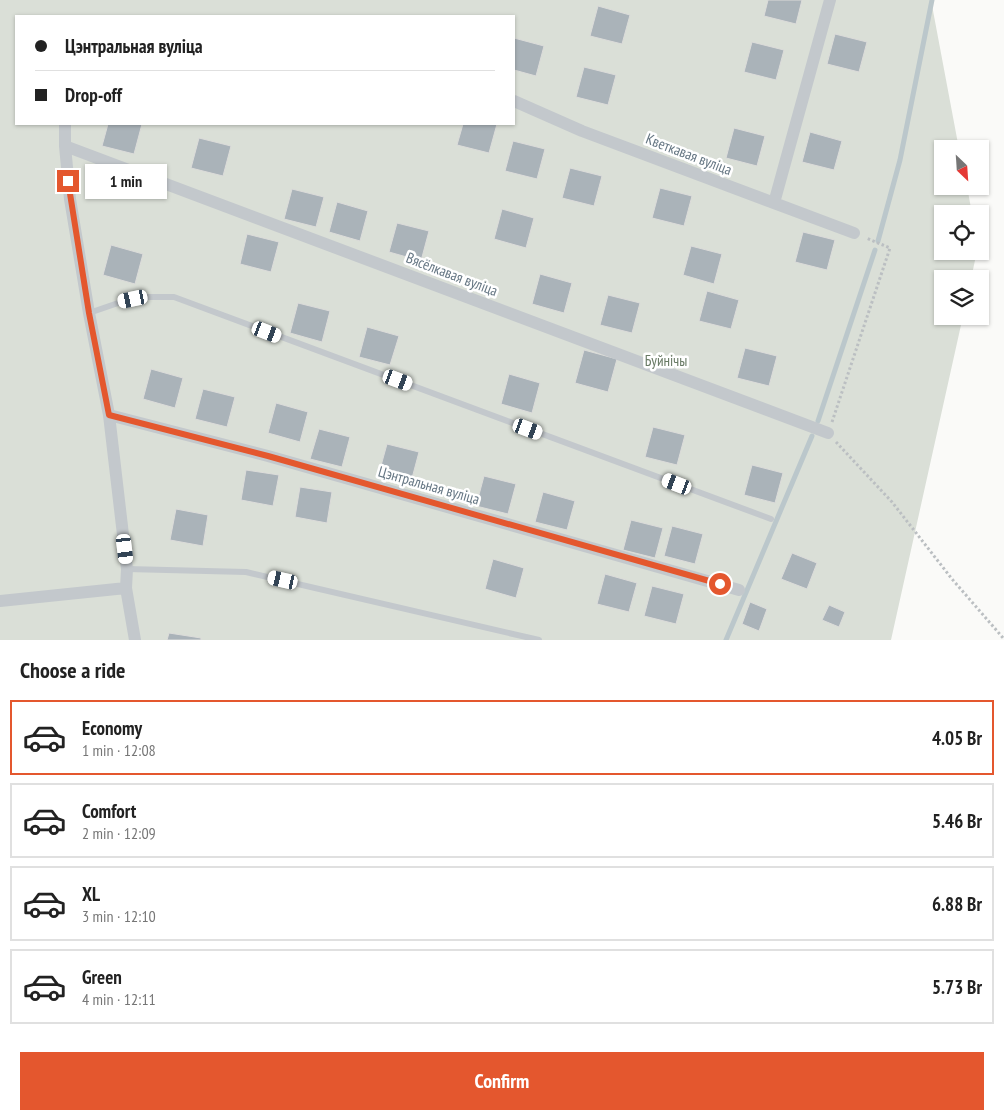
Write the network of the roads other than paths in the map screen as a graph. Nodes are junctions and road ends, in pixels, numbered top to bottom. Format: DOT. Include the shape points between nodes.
graph roads {
  1 [pos="830,0"];
  2 [pos="515,101"];
  3 [pos="66,125"];
  4 [pos="65,146"];
  5 [pos="774,203"];
  6 [pos="854,233"];
  7 [pos="89,313"];
  8 [pos="109,415"];
  9 [pos="828,434"];
  10 [pos="770,518"];
  11 [pos="127,569"];
  12 [pos="126,588"];
  13 [pos="739,590"];
  14 [pos="0,601"];
  15 [pos="135,640"];
  16 [pos="539,640"];
  1 -- 5 [label="street"];
  2 -- 5 [label="street, Кветкавая вуліца" via="582,131"];
  3 -- 4 [label="street"];
  4 -- 7 [label="street" via="70,199"];
  4 -- 9 [label="street, Вясёлкавая вуліца"];
  5 -- 6 [label="street, Кветкавая вуліца"];
  7 -- 8 [label="street"];
  7 -- 10 [label="lane" via="144,297 174,297"];
  8 -- 11 [label="street"];
  8 -- 13 [label="street, Цэнтральная вуліца" via="268,456"];
  11 -- 12 [label="street"];
  11 -- 16 [label="lane" via="246,572"];
  12 -- 14 [label="street"];
  12 -- 15 [label="street"];
}
